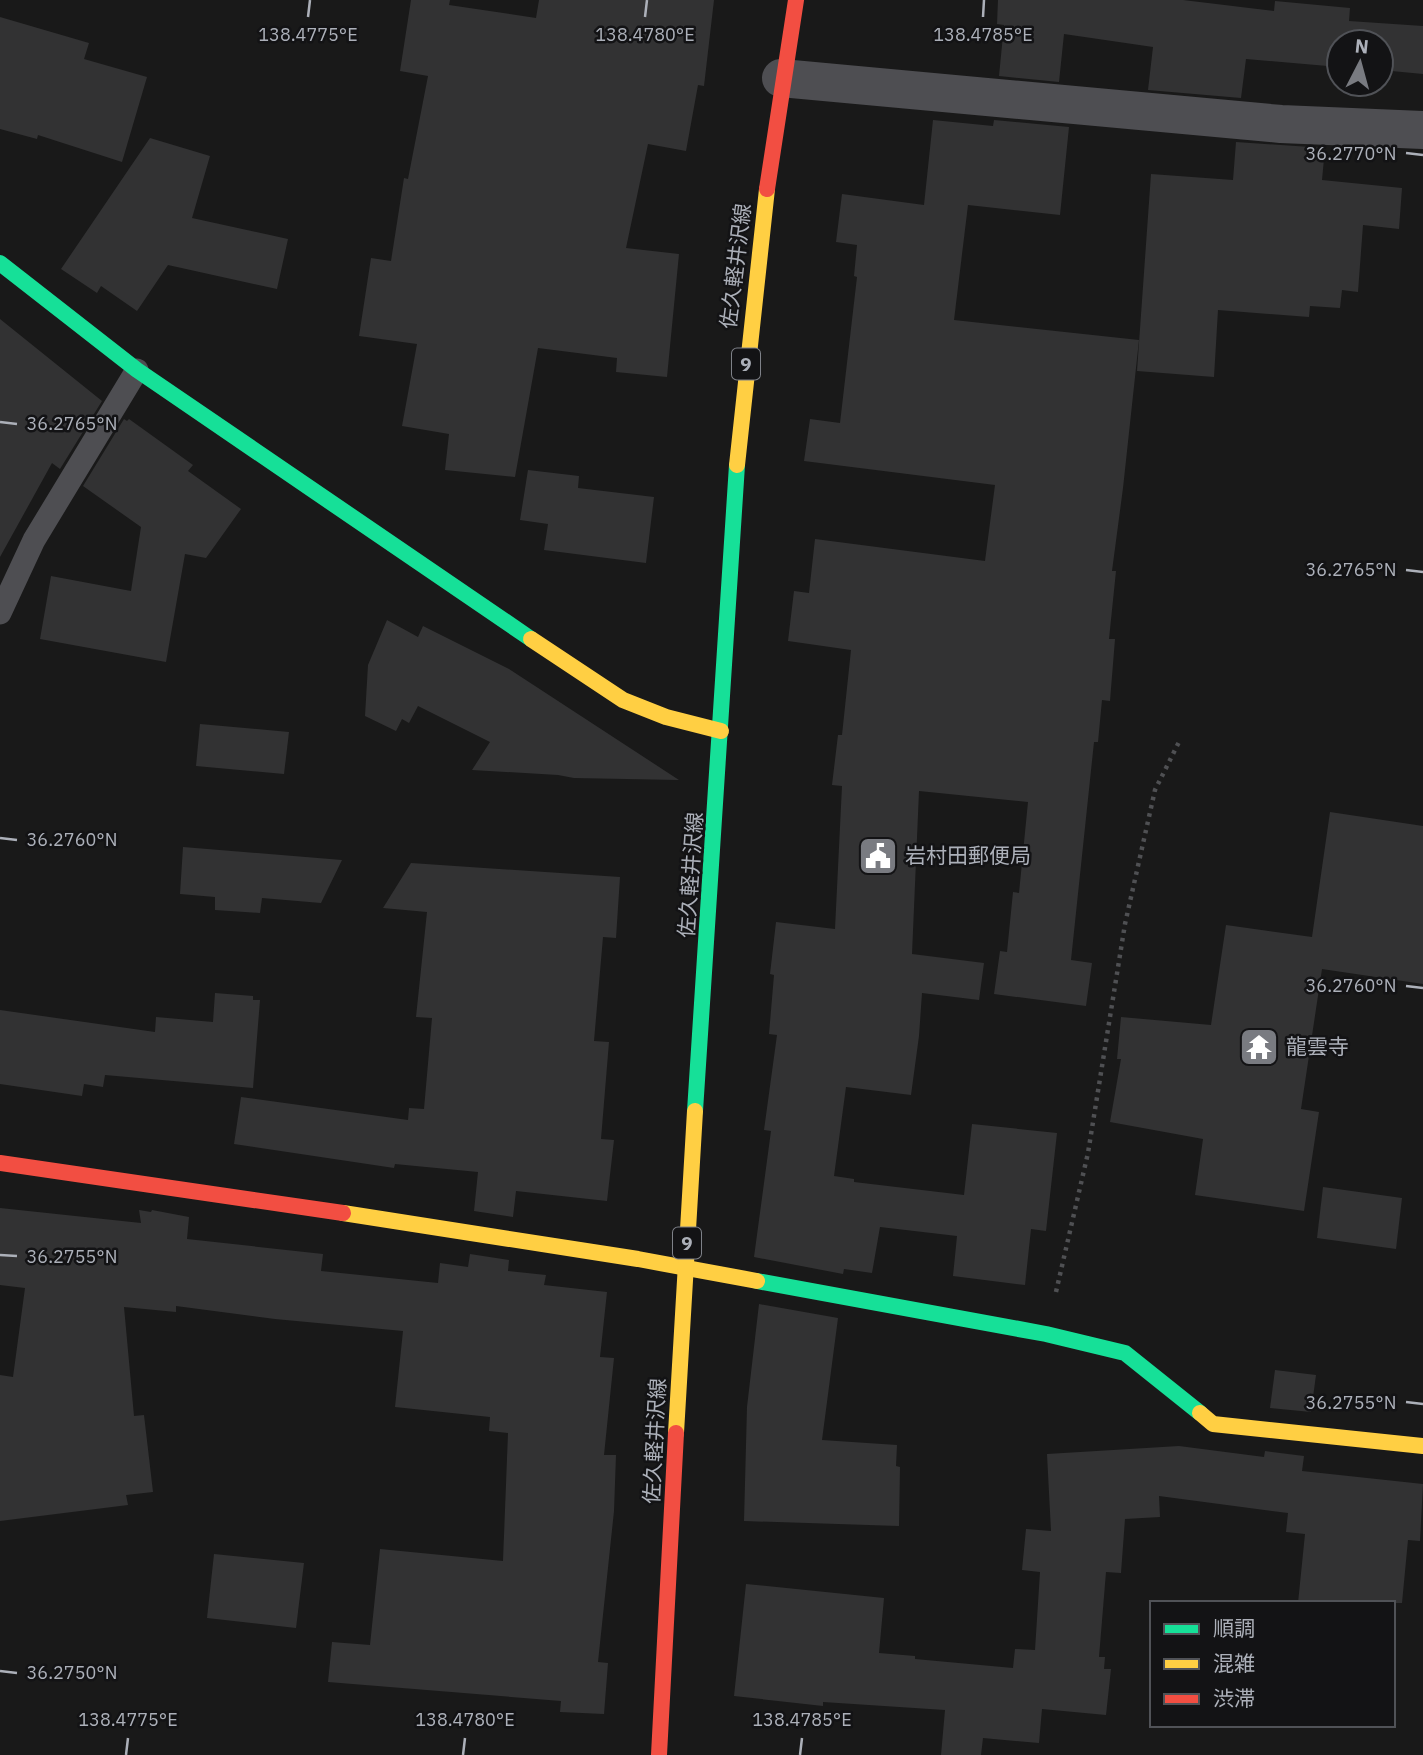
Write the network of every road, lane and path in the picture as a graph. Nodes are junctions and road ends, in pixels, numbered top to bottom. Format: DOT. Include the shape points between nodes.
graph roads {
  1 [pos="796,0"];
  2 [pos="781,78"];
  3 [pos="1423,130"];
  4 [pos="0,263"];
  5 [pos="137,370"];
  6 [pos="0,613"];
  7 [pos="722,731"];
  8 [pos="1179,742"];
  9 [pos="0,1163"];
  10 [pos="685,1268"];
  11 [pos="1046,1334"];
  12 [pos="1423,1446"];
  13 [pos="660,1755"];
  1 -- 2 [label="street, 佐久軽井沢線 / 9"];
  2 -- 3 [label="street" via="1282,124"];
  2 -- 7 [label="street, 佐久軽井沢線 / 9" via="739,434"];
  4 -- 5 [label="street"];
  5 -- 6 [label="lane" via="39,530"];
  5 -- 7 [label="street" via="623,700"];
  7 -- 10 [label="street, 佐久軽井沢線 / 9"];
  8 -- 11 [label="path" via="1155,790 1128,911 1088,1153"];
  9 -- 10 [label="street"];
  10 -- 11 [label="street"];
  10 -- 13 [label="street, 佐久軽井沢線 / 9"];
  11 -- 12 [label="street" via="1125,1353 1213,1424"];
}
